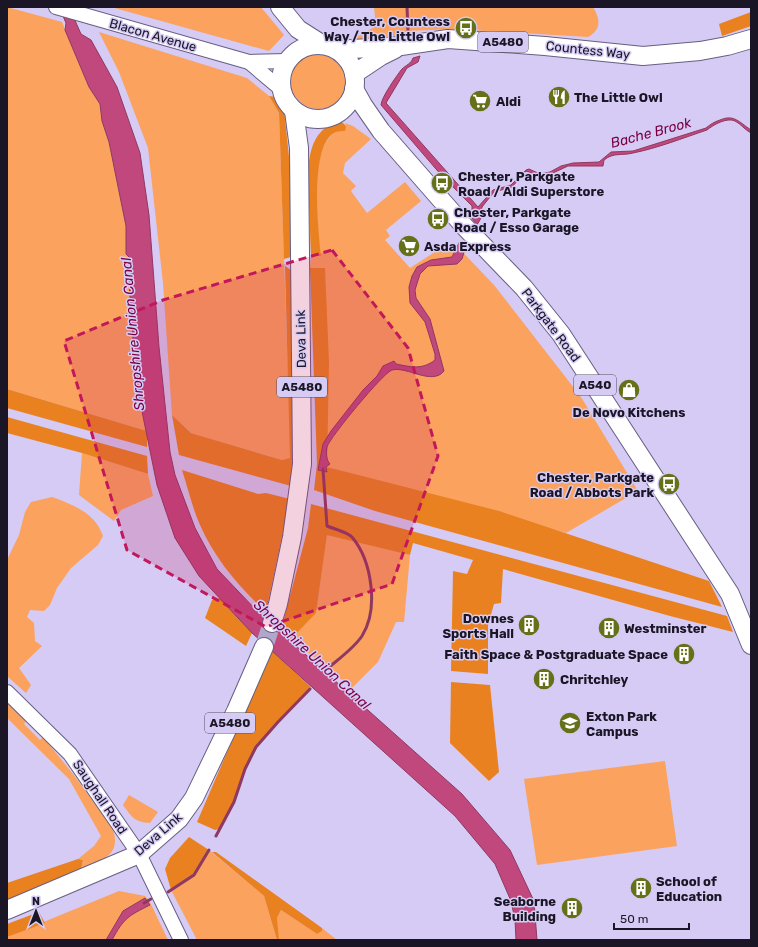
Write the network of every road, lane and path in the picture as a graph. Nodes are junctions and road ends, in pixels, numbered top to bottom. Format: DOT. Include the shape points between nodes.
graph roads {
  1 [pos="56,7"];
  2 [pos="280,7"];
  3 [pos="298,29"];
  4 [pos="751,39"];
  5 [pos="320,43"];
  6 [pos="401,46"];
  7 [pos="337,50"];
  8 [pos="293,55"];
  9 [pos="249,62"];
  10 [pos="354,82"];
  11 [pos="281,89"];
  12 [pos="294,111"];
  13 [pos="341,112"];
  14 [pos="324,119"];
  15 [pos="381,130"];
  16 [pos="299,148"];
  17 [pos="272,623"];
  18 [pos="751,645"];
  19 [pos="264,647"];
  20 [pos="7,692"];
  21 [pos="139,854"];
  22 [pos="7,910"];
  23 [pos="181,940"];
  1 -- 9 [label="street, Blacon Avenue"];
  2 -- 3 [label="main road, A540"];
  3 -- 5 [label="main road, A540"];
  3 -- 8 [label="main road"];
  4 -- 6 [label="main road, Countess Way / A5480" via="700,51 643,56 448,38"];
  5 -- 7 [label="main road, A540"];
  5 -- 8 [label="main road"];
  6 -- 7 [label="main road, Countess Way / A5480"];
  6 -- 10 [label="main road, Countess Way / A5480" via="381,56"];
  7 -- 10 [label="main road, A540" via="345,56"];
  8 -- 9 [label="street, Blacon Avenue"];
  8 -- 11 [label="main road" via="283,69"];
  9 -- 11 [label="street, Blacon Avenue"];
  10 -- 13 [label="main road" via="352,98"];
  10 -- 15 [label="main road, Parkgate Road / A540" via="363,105"];
  11 -- 12 [label="main road"];
  12 -- 14 [label="main road" via="308,118"];
  12 -- 16 [label="main road, Deva Link / A5480"];
  13 -- 14 [label="main road"];
  13 -- 15 [label="main road, Parkgate Road / A540" via="355,116"];
  14 -- 16 [label="main road" via="312,128"];
  15 -- 18 [label="main road, Parkgate Road / A540" via="464,226 524,288 561,334 730,594"];
  16 -- 17 [label="main road, Deva Link / A5480" via="302,464 292,537"];
  19 -- 21 [label="main road, Deva Link / A5480" via="194,798 179,819"];
  20 -- 21 [label="street, Saughall Road" via="70,754"];
  21 -- 22 [label="main road, Deva Link / A5480"];
  21 -- 23 [label="street, Saughall Road"];
}
